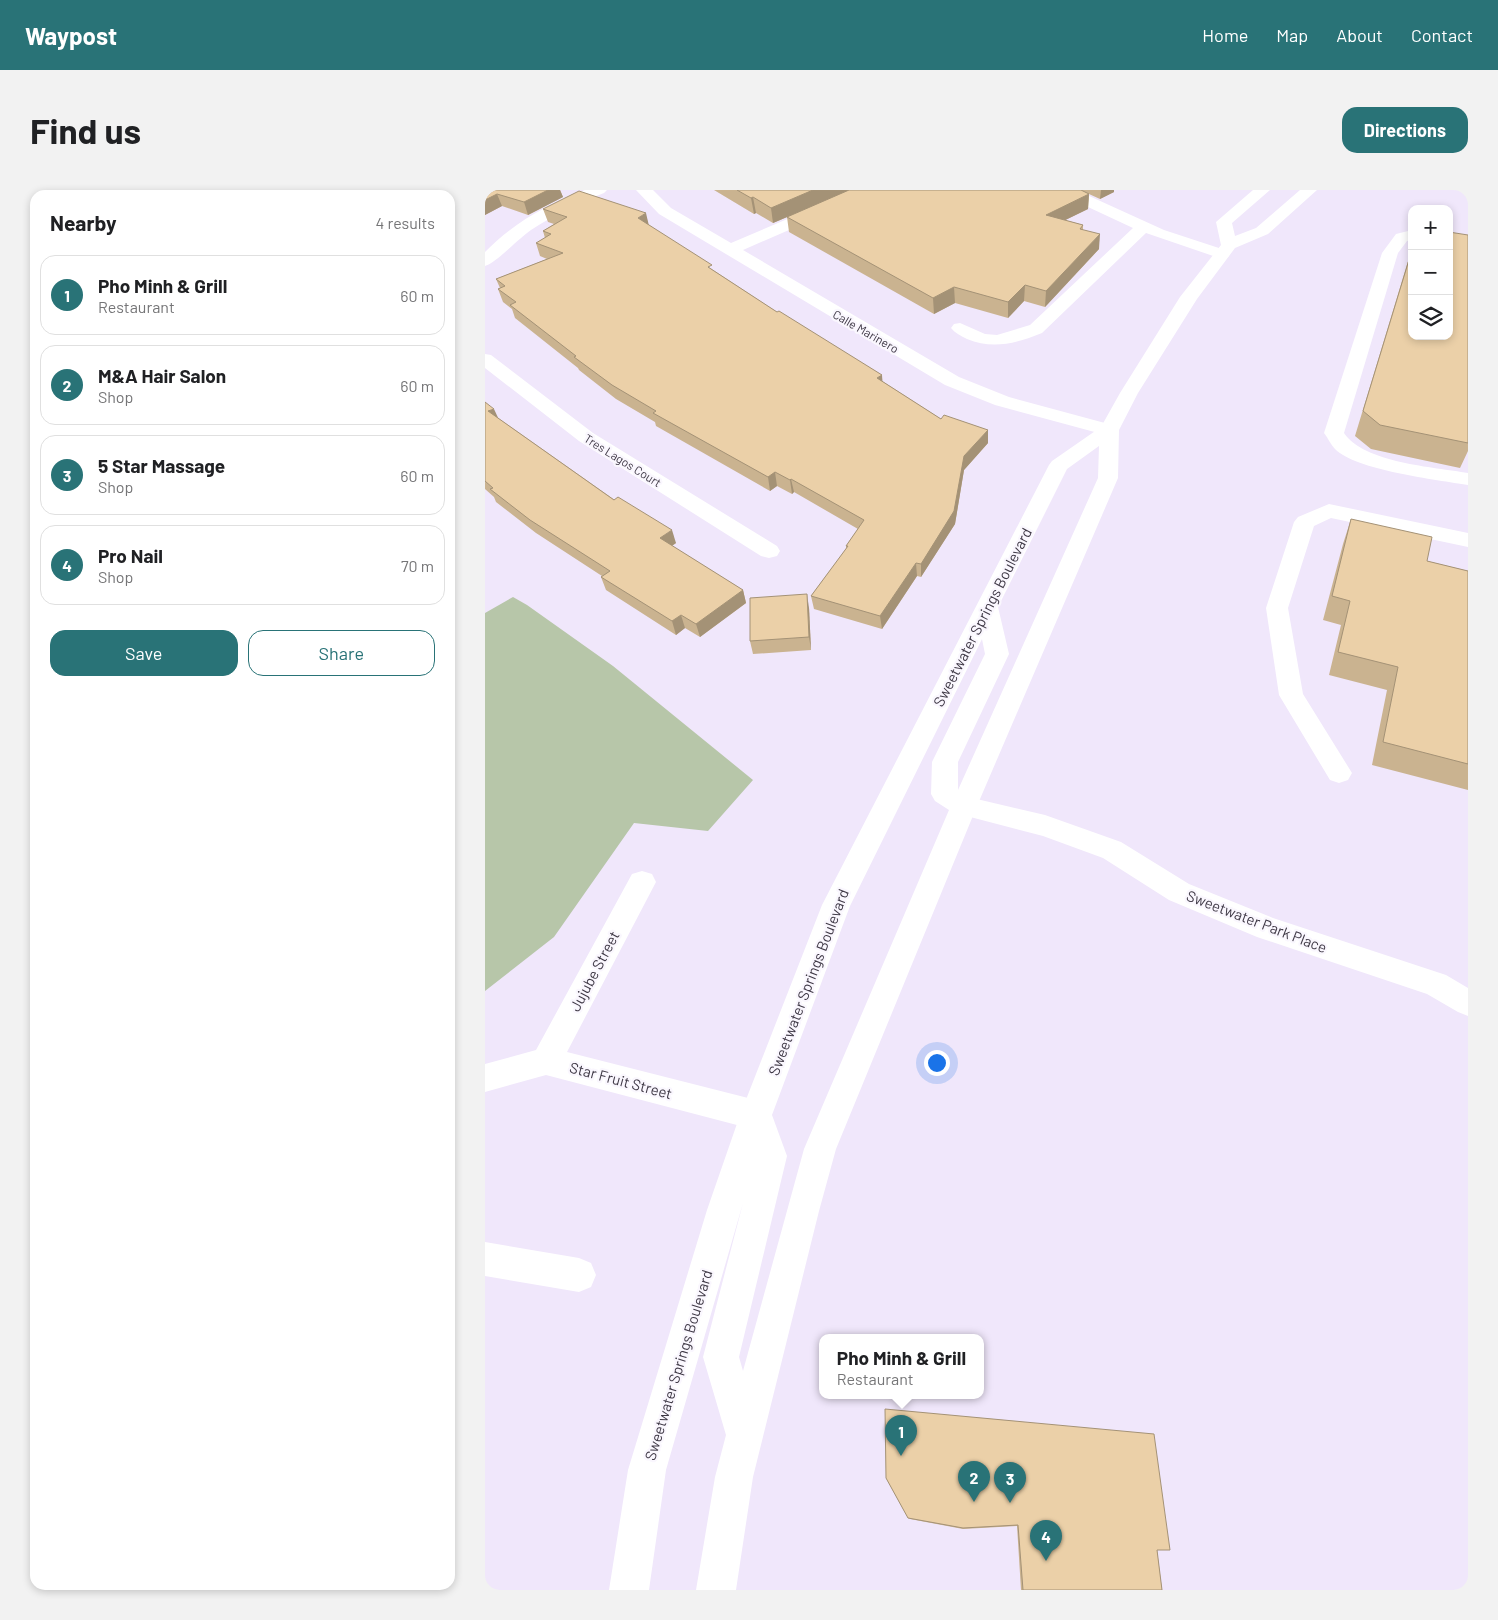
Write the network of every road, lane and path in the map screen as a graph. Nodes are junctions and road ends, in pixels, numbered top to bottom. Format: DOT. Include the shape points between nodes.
graph roads {
  1 [pos="599,190"];
  2 [pos="644,190"];
  3 [pos="869,190"];
  4 [pos="1063,190"];
  5 [pos="1262,190"];
  6 [pos="1309,190"];
  7 [pos="1143,226"];
  8 [pos="1408,236"];
  9 [pos="1225,249"];
  10 [pos="730,250"];
  11 [pos="485,261"];
  12 [pos="960,328"];
  13 [pos="485,359"];
  14 [pos="1109,430"];
  15 [pos="1468,479"];
  16 [pos="1468,540"];
  17 [pos="769,551"];
  18 [pos="987,606"];
  19 [pos="1339,773"];
  20 [pos="964,806"];
  21 [pos="642,882"];
  22 [pos="1468,1003"];
  23 [pos="546,1061"];
  24 [pos="485,1078"];
  25 [pos="756,1116"];
  26 [pos="485,1258"];
  27 [pos="579,1275"];
  28 [pos="744,1434"];
  29 [pos="629,1590"];
  30 [pos="716,1590"];
  1 -- 11 [label="main road" via="567,202 523,227"];
  2 -- 10 [label="main road, Calle Marinero" via="665,211"];
  3 -- 10 [label="main road"];
  4 -- 7 [label="main road"];
  5 -- 9 [label="main road" via="1224,222"];
  6 -- 9 [label="main road, Sweetwater Springs Boulevard" via="1262,231"];
  7 -- 9 [label="main road" via="1158,233"];
  7 -- 12 [label="main road" via="1036,329 997,341 973,337"];
  8 -- 15 [label="main road" via="1402,237 1390,253 1334,433 1343,446 1361,455 1402,467"];
  9 -- 14 [label="main road, Sweetwater Springs Boulevard" via="1189,297"];
  10 -- 14 [label="main road, Calle Marinero" via="952,381 1002,401"];
  13 -- 17 [label="main road, Tres Lagos Court" via="586,437"];
  14 -- 18 [label="main road, Sweetwater Springs Boulevard" via="1059,466"];
  14 -- 20 [label="main road, Sweetwater Springs Boulevard" via="1108,478"];
  16 -- 19 [label="main road" via="1329,511 1305,522 1277,608 1291,695"];
  18 -- 20 [label="main road" via="997,654 945,762 944,794"];
  18 -- 25 [label="main road, Sweetwater Springs Boulevard" via="836,905"];
  20 -- 22 [label="main road, Sweetwater Park Place" via="1045,826 1111,850 1179,892 1267,928 1435,984"];
  20 -- 28 [label="main road, Sweetwater Springs Boulevard" via="820,1149"];
  21 -- 23 [label="main road, Jujube Street"];
  23 -- 24 [label="main road"];
  23 -- 25 [label="main road, Star Fruit Street"];
  25 -- 28 [label="main road" via="771,1156 721,1357"];
  25 -- 29 [label="main road, Sweetwater Springs Boulevard" via="724,1210 647,1470"];
  26 -- 27 [label="main road"];
  28 -- 30 [label="main road, Sweetwater Springs Boulevard"];
}
